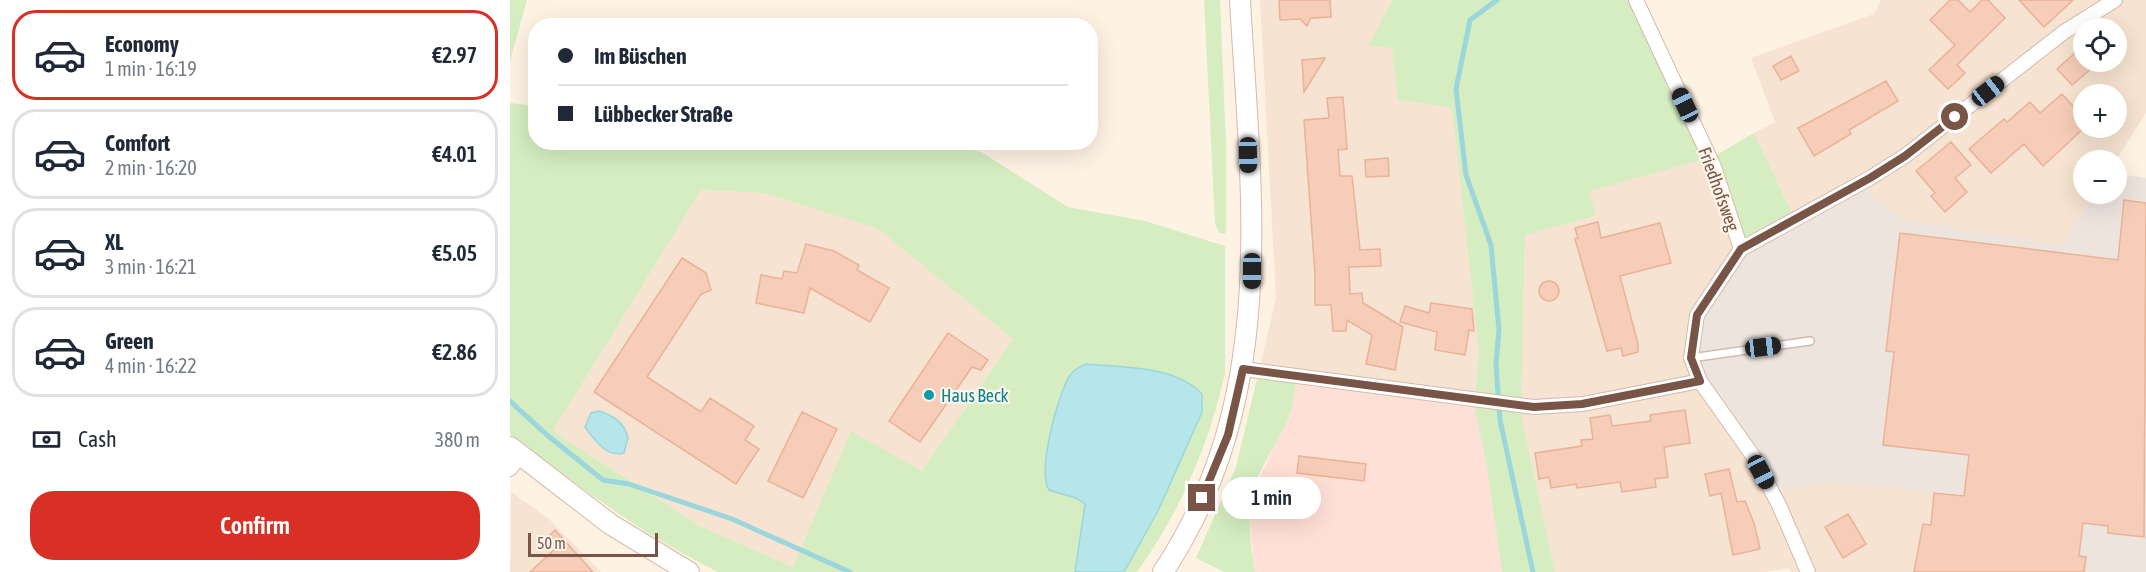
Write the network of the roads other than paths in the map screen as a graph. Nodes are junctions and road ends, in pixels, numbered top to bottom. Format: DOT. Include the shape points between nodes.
graph roads {
  1 [pos="1240,0"];
  2 [pos="1636,0"];
  3 [pos="2115,0"];
  4 [pos="1741,249"];
  5 [pos="1810,341"];
  6 [pos="1691,358"];
  7 [pos="1243,369"];
  8 [pos="1700,381"];
  9 [pos="514,457"];
  10 [pos="689,572"];
  11 [pos="1163,572"];
  12 [pos="1808,572"];
  1 -- 7 [label="main road" via="1252,291"];
  2 -- 4 [label="street, Friedhofsweg" via="1713,167"];
  3 -- 4 [label="street" via="2064,32 1896,161"];
  4 -- 6 [label="street" via="1697,315"];
  5 -- 6 [label="lane"];
  6 -- 8 [label="street"];
  7 -- 8 [label="street" via="1534,407 1582,404"];
  7 -- 11 [label="main road" via="1228,435 1210,482"];
  8 -- 12 [label="street" via="1753,456"];
  9 -- 10 [label="main road" via="610,524"];
}
